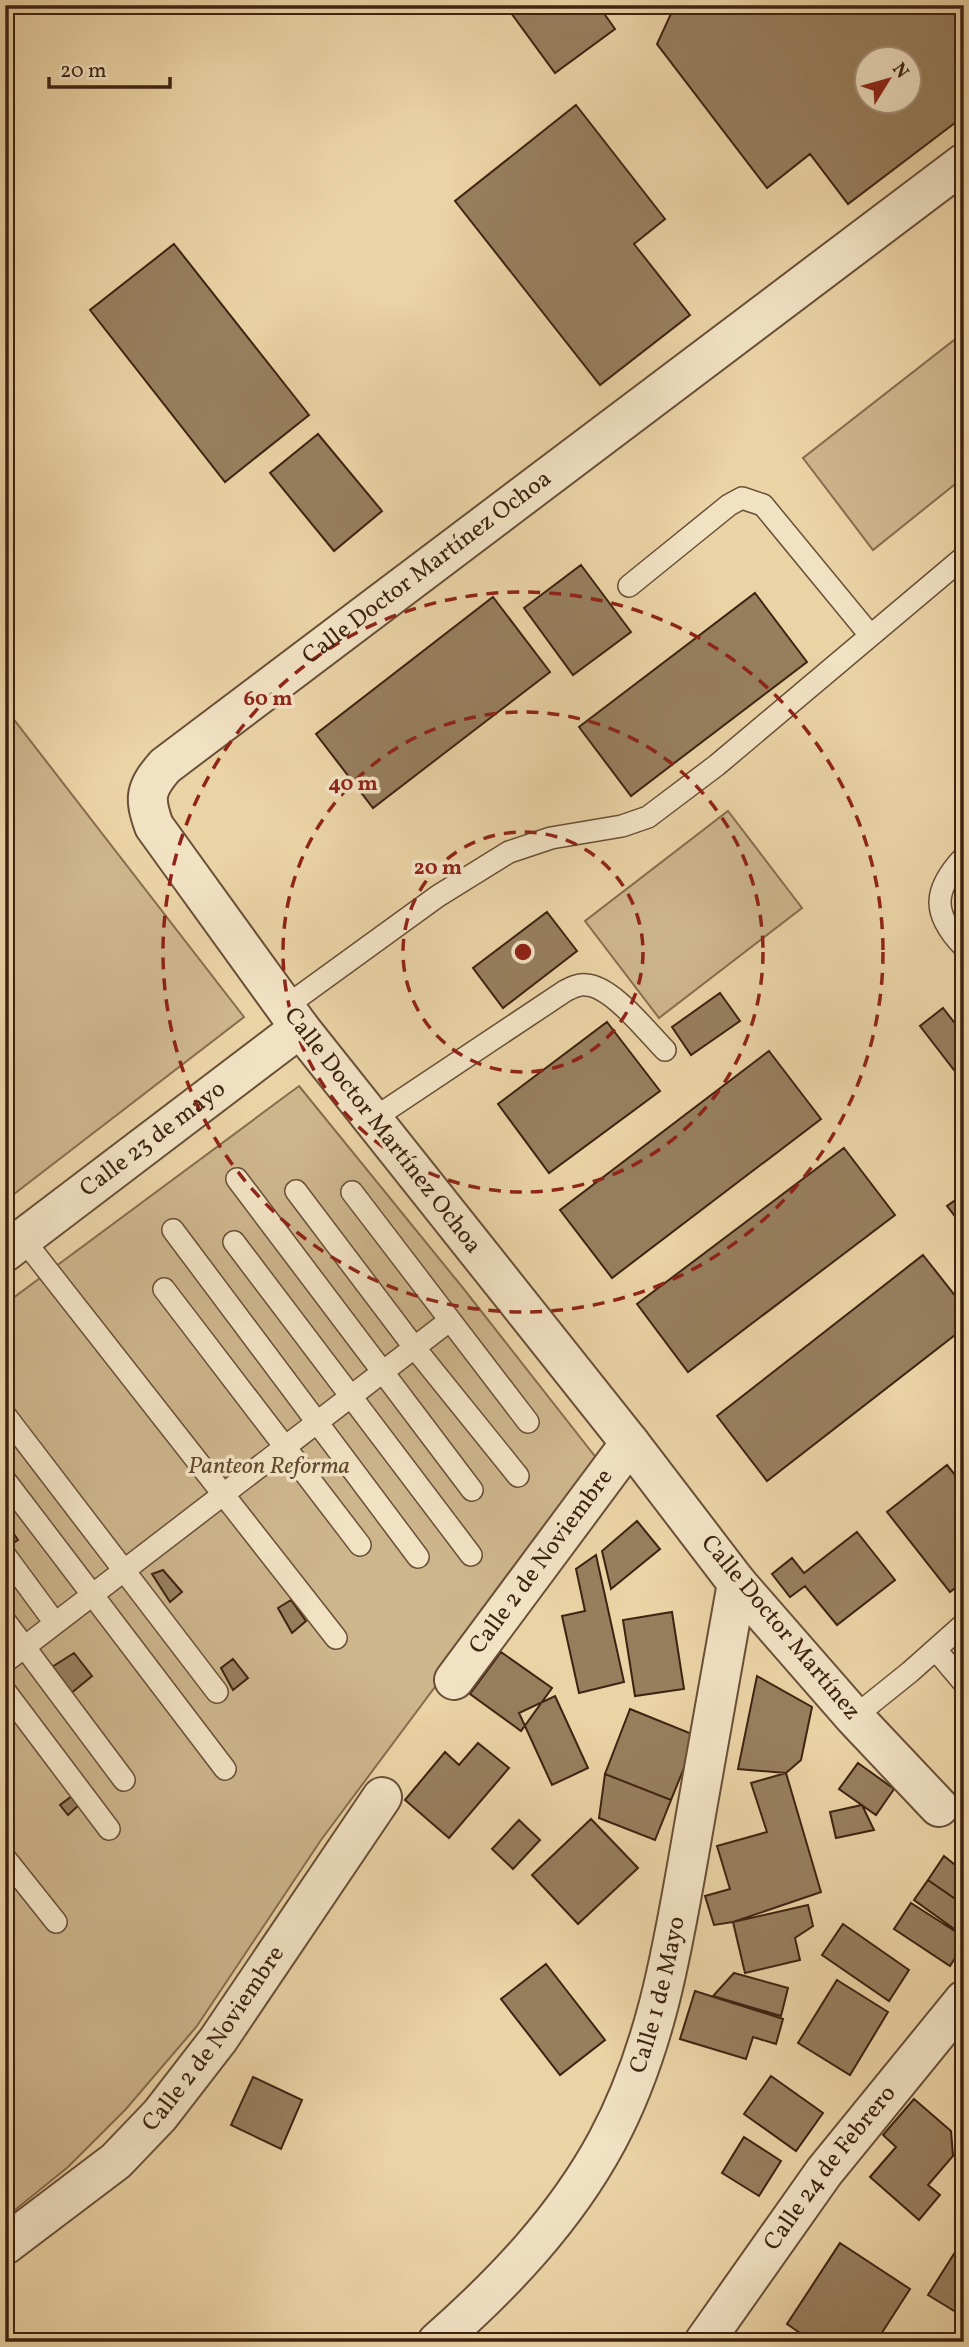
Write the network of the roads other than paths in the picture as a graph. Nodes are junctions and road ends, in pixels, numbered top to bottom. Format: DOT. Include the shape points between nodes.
graph roads {
  1 [pos="964,163"];
  2 [pos="964,557"];
  3 [pos="629,586"];
  4 [pos="870,635"];
  5 [pos="964,857"];
  6 [pos="964,947"];
  7 [pos="292,1017"];
  8 [pos="665,1050"];
  9 [pos="373,1119"];
  10 [pos="237,1179"];
  11 [pos="296,1191"];
  12 [pos="352,1192"];
  13 [pos="173,1230"];
  14 [pos="11,1235"];
  15 [pos="234,1242"];
  16 [pos="164,1289"];
  17 [pos="449,1321"];
  18 [pos="414,1347"];
  19 [pos="384,1370"];
  20 [pos="352,1395"];
  21 [pos="5,1415"];
  22 [pos="318,1420"];
  23 [pos="528,1422"];
  24 [pos="630,1443"];
  25 [pos="286,1445"];
  26 [pos="518,1476"];
  27 [pos="5,1480"];
  28 [pos="472,1490"];
  29 [pos="222,1495"];
  30 [pos="360,1545"];
  31 [pos="5,1555"];
  32 [pos="471,1555"];
  33 [pos="418,1557"];
  34 [pos="125,1570"];
  35 [pos="737,1583"];
  36 [pos="92,1595"];
  37 [pos="5,1621"];
  38 [pos="55,1623"];
  39 [pos="964,1624"];
  40 [pos="336,1637"];
  41 [pos="25,1647"];
  42 [pos="936,1650"];
  43 [pos="5,1662"];
  44 [pos="454,1680"];
  45 [pos="964,1683"];
  46 [pos="5,1691"];
  47 [pos="217,1692"];
  48 [pos="854,1717"];
  49 [pos="225,1769"];
  50 [pos="124,1780"];
  51 [pos="382,1797"];
  52 [pos="939,1807"];
  53 [pos="109,1829"];
  54 [pos="5,1858"];
  55 [pos="57,1922"];
  56 [pos="964,2000"];
  57 [pos="5,2245"];
  58 [pos="437,2342"];
  59 [pos="704,2342"];
  1 -- 7 [label="street, Calle Doctor Martínez Ochoa" via="165,766 151,782 146,804 154,826"];
  2 -- 4 [label="lane"];
  3 -- 4 [label="lane" via="742,498 763,505"];
  4 -- 7 [label="lane" via="648,817 509,852 438,896"];
  5 -- 6 [label="lane" via="948,874 940,898 947,926"];
  7 -- 9 [label="street, Calle Doctor Martínez Ochoa"];
  7 -- 14 [label="street, Calle 23 de mayo"];
  8 -- 9 [label="lane" via="610,995 580,985"];
  9 -- 24 [label="street, Calle Doctor Martínez Ochoa"];
  10 -- 19 [label="lane"];
  11 -- 18 [label="lane"];
  12 -- 17 [label="lane"];
  13 -- 22 [label="lane"];
  14 -- 29 [label="lane"];
  15 -- 20 [label="lane"];
  16 -- 25 [label="lane"];
  17 -- 18 [label="lane"];
  17 -- 23 [label="lane"];
  18 -- 19 [label="lane"];
  18 -- 26 [label="lane"];
  19 -- 20 [label="lane"];
  19 -- 28 [label="lane"];
  20 -- 22 [label="lane"];
  20 -- 32 [label="lane"];
  21 -- 34 [label="lane"];
  22 -- 25 [label="lane"];
  22 -- 33 [label="lane"];
  24 -- 35 [label="street, Calle Doctor Martínez"];
  24 -- 44 [label="street, Calle 2 de Noviembre"];
  25 -- 29 [label="lane"];
  25 -- 30 [label="lane"];
  27 -- 36 [label="lane"];
  29 -- 34 [label="lane"];
  29 -- 40 [label="lane"];
  31 -- 38 [label="lane"];
  34 -- 36 [label="lane"];
  34 -- 47 [label="lane"];
  35 -- 48 [label="street, Calle Doctor Martínez"];
  35 -- 58 [label="street, Calle 1 de Mayo" via="674,1938 643,2062 607,2141 579,2188 543,2236 476,2308"];
  36 -- 38 [label="lane"];
  36 -- 49 [label="lane"];
  37 -- 41 [label="lane"];
  38 -- 41 [label="lane"];
  39 -- 42 [label="lane"];
  41 -- 43 [label="lane"];
  41 -- 50 [label="lane"];
  42 -- 45 [label="lane"];
  42 -- 48 [label="lane"];
  46 -- 53 [label="lane"];
  48 -- 52 [label="street, Calle Doctor Martínez"];
  51 -- 57 [label="street, Calle 2 de Noviembre" via="218,2040 160,2115 116,2161"];
  54 -- 55 [label="lane"];
  56 -- 59 [label="street, Calle 24 de Febrero" via="824,2172"];
}
